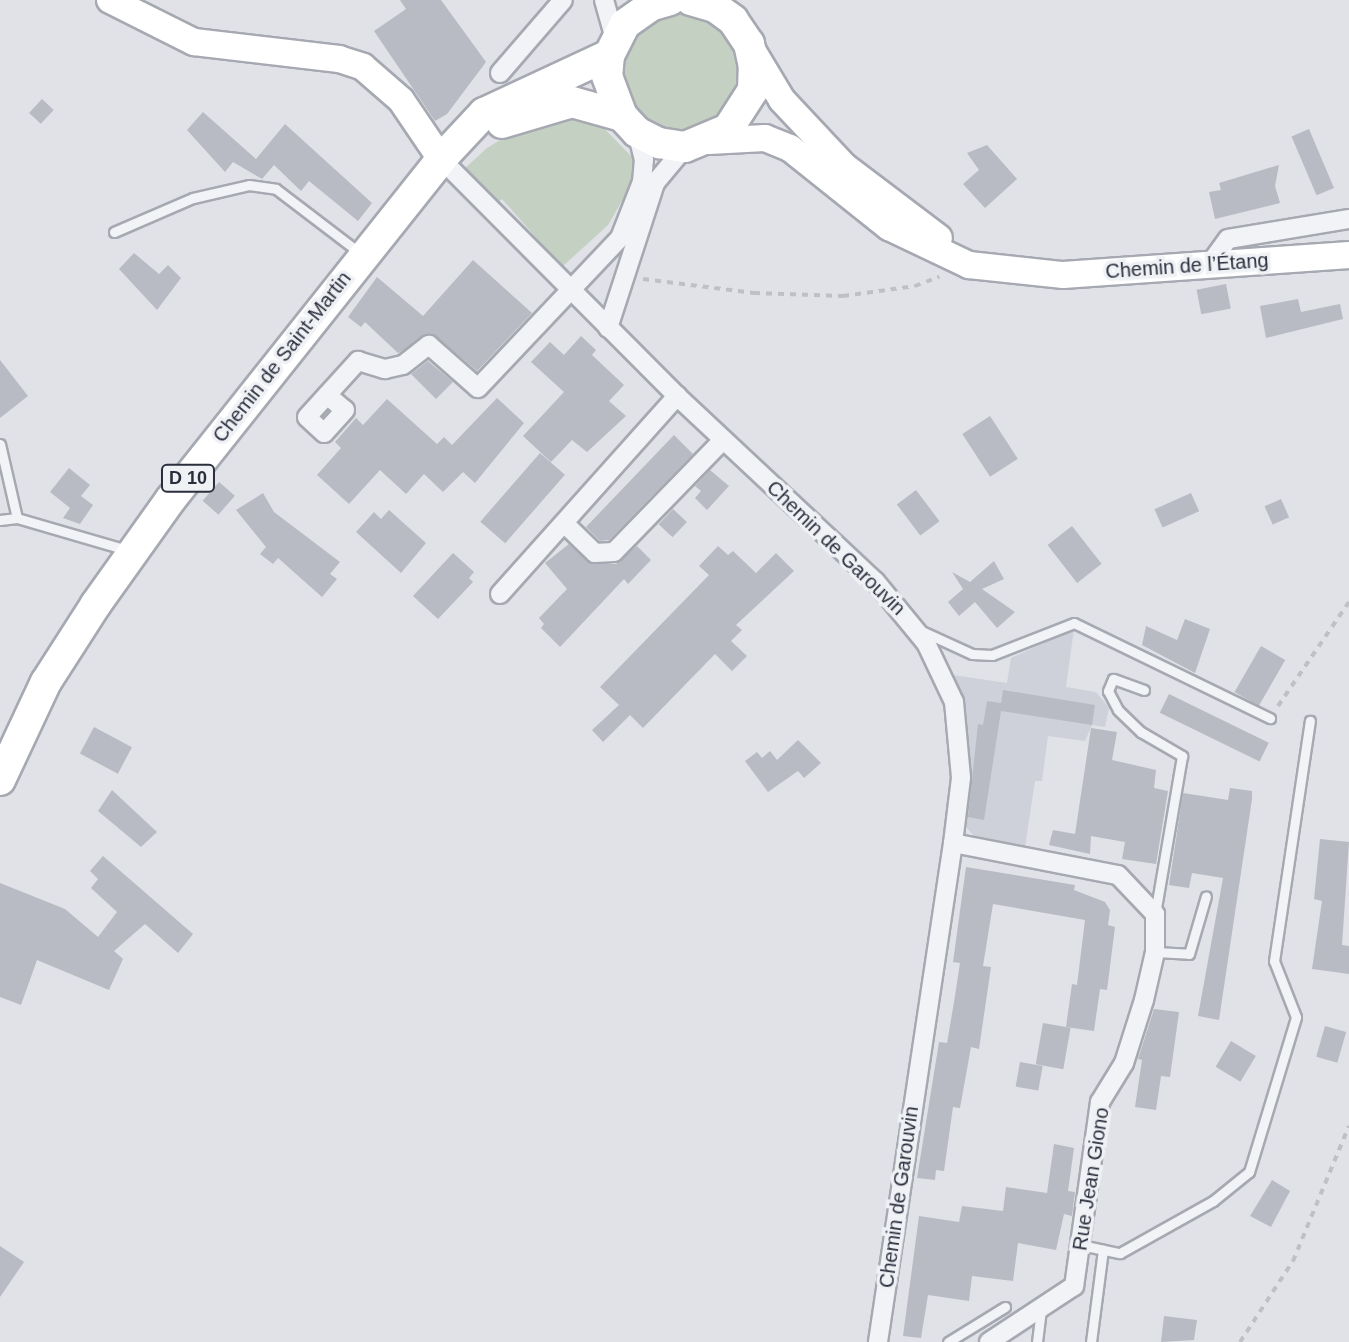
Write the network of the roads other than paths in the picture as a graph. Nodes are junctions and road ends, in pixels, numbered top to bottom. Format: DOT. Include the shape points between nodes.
graph roads {
  1 [pos="110,0"];
  2 [pos="563,0"];
  3 [pos="607,0"];
  4 [pos="691,0"];
  5 [pos="654,4"];
  6 [pos="737,22"];
  7 [pos="612,47"];
  8 [pos="500,73"];
  9 [pos="629,124"];
  10 [pos="697,144"];
  11 [pos="447,153"];
  12 [pos="1349,219"];
  13 [pos="114,232"];
  14 [pos="362,255"];
  15 [pos="1349,255"];
  16 [pos="1209,265"];
  17 [pos="1024,272"];
  18 [pos="571,291"];
  19 [pos="608,328"];
  20 [pos="327,395"];
  21 [pos="677,396"];
  22 [pos="723,440"];
  23 [pos="0,444"];
  24 [pos="17,518"];
  25 [pos="0,520"];
  26 [pos="564,523"];
  27 [pos="134,552"];
  28 [pos="500,594"];
  29 [pos="914,626"];
  30 [pos="1144,690"];
  31 [pos="1270,718"];
  32 [pos="1310,721"];
  33 [pos="0,780"];
  34 [pos="953,843"];
  35 [pos="1206,896"];
  36 [pos="1155,914"];
  37 [pos="1155,952"];
  38 [pos="1081,1245"];
  39 [pos="1103,1250"];
  40 [pos="1005,1307"];
  41 [pos="1041,1310"];
  42 [pos="993,1341"];
  43 [pos="878,1342"];
  44 [pos="948,1342"];
  45 [pos="1037,1342"];
  46 [pos="1091,1342"];
  1 -- 11 [label="main road" via="194,42 339,59 363,67 401,100"];
  2 -- 8 [label="street"];
  3 -- 5 [label="street"];
  3 -- 7 [label="street"];
  4 -- 6 [label="main road" via="715,7"];
  5 -- 7 [label="main road"];
  6 -- 10 [label="main road" via="754,67 748,101 728,129"];
  6 -- 17 [label="main road, Chemin de l’Étang" via="782,100 844,166 944,241"];
  7 -- 9 [label="main road" via="607,76"];
  7 -- 11 [label="main road, D 10" via="484,113"];
  9 -- 10 [label="main road" via="659,143"];
  9 -- 11 [label="main road, D 10" via="597,105 548,105"];
  9 -- 18 [label="street" via="644,160 642,182 620,238"];
  10 -- 17 [label="main road, Chemin de l’Étang" via="765,138 790,148 889,227 969,265"];
  10 -- 19 [label="street" via="655,183"];
  11 -- 14 [label="main road, Chemin de Saint-Martin / D 10"];
  11 -- 18 [label="street, Chemin de Garouvin"];
  12 -- 16 [label="street" via="1228,239"];
  13 -- 14 [label="lane" via="193,198 249,185 276,189"];
  14 -- 27 [label="main road, Chemin de Saint-Martin / D 10"];
  15 -- 16 [label="main road, Chemin de l’Étang"];
  16 -- 17 [label="main road, Chemin de l’Étang"];
  18 -- 19 [label="street, Chemin de Garouvin"];
  18 -- 20 [label="street" via="478,388 429,345 403,365 385,369 358,361"];
  19 -- 21 [label="street, Chemin de Garouvin"];
  21 -- 22 [label="street, Chemin de Garouvin"];
  21 -- 26 [label="street"];
  22 -- 26 [label="street" via="614,552 595,553"];
  22 -- 29 [label="street, Chemin de Garouvin" via="875,581"];
  23 -- 24 [label="lane"];
  24 -- 25 [label="lane"];
  24 -- 27 [label="lane"];
  26 -- 28 [label="street"];
  27 -- 33 [label="main road, Chemin de Saint-Martin / D 10" via="46,682"];
  29 -- 31 [label="lane" via="972,654 992,655 1074,623"];
  29 -- 34 [label="street, Chemin de Garouvin" via="954,702 961,778"];
  30 -- 36 [label="lane" via="1113,679 1108,691 1118,710 1141,732 1182,756"];
  32 -- 39 [label="lane" via="1274,961 1296,1017 1249,1172 1156,1235 1120,1253"];
  34 -- 36 [label="street" via="1118,875"];
  34 -- 43 [label="street, Chemin de Garouvin"];
  35 -- 37 [label="lane" via="1189,954"];
  36 -- 37 [label="street, Rue Jean Giono"];
  37 -- 38 [label="street, Rue Jean Giono" via="1124,1063 1100,1102"];
  38 -- 39 [label="lane"];
  38 -- 41 [label="street, Rue Jean Giono" via="1074,1286"];
  39 -- 46 [label="lane"];
  40 -- 44 [label="lane"];
  41 -- 42 [label="street, Rue Jean Giono"];
  41 -- 45 [label="lane"];
}
